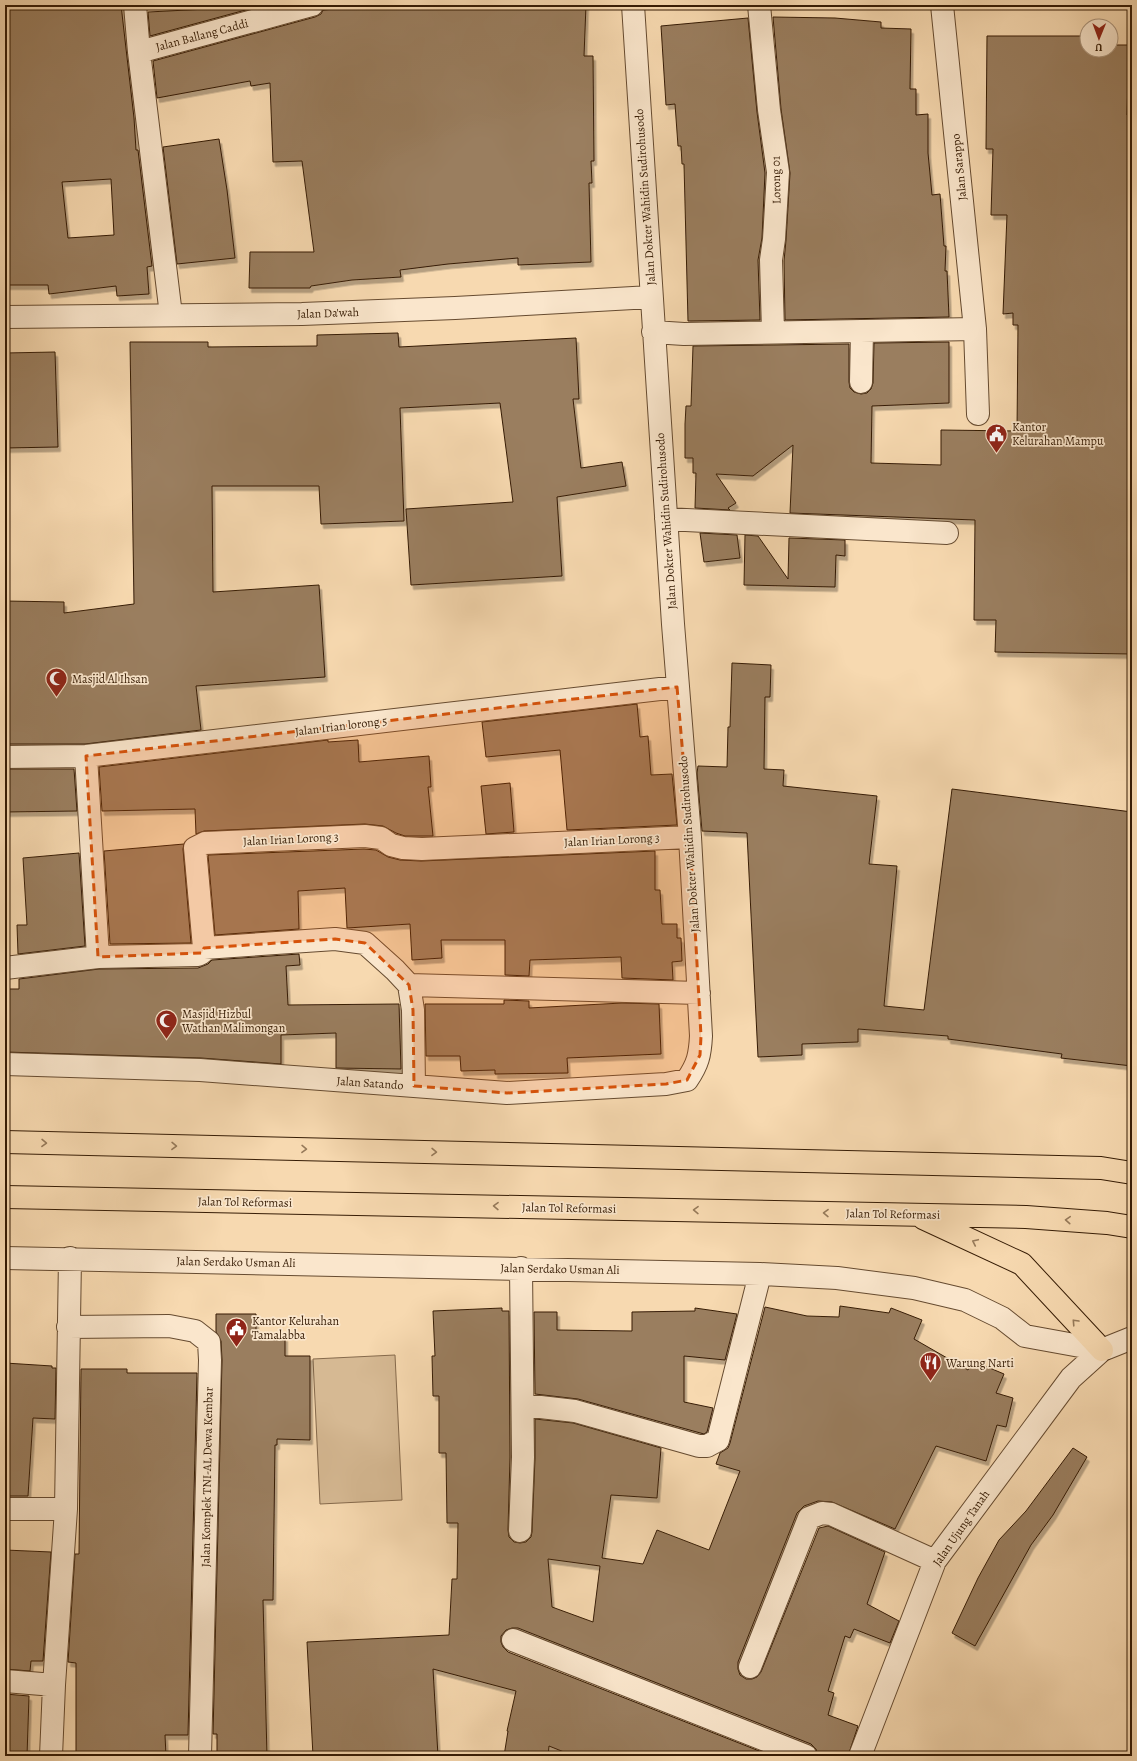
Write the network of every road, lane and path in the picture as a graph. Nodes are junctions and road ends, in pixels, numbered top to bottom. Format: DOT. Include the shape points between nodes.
graph roads {
  1 [pos="135,5"];
  2 [pos="312,5"];
  3 [pos="633,5"];
  4 [pos="759,5"];
  5 [pos="942,5"];
  6 [pos="138,52"];
  7 [pos="651,297"];
  8 [pos="171,316"];
  9 [pos="5,318"];
  10 [pos="976,330"];
  11 [pos="862,331"];
  12 [pos="653,332"];
  13 [pos="773,332"];
  14 [pos="861,382"];
  15 [pos="978,414"];
  16 [pos="666,519"];
  17 [pos="948,532"];
  18 [pos="677,687"];
  19 [pos="86,756"];
  20 [pos="5,757"];
  21 [pos="690,837"];
  22 [pos="204,948"];
  23 [pos="98,957"];
  24 [pos="5,968"];
  25 [pos="409,985"];
  26 [pos="699,993"];
  27 [pos="701,1036"];
  28 [pos="5,1064"];
  29 [pos="414,1086"];
  30 [pos="5,1142"];
  31 [pos="1132,1173"];
  32 [pos="5,1197"];
  33 [pos="915,1215"];
  34 [pos="1132,1227"];
  35 [pos="5,1258"];
  36 [pos="70,1258"];
  37 [pos="521,1268"];
  38 [pos="760,1274"];
  39 [pos="68,1327"];
  40 [pos="1132,1338"];
  41 [pos="1102,1350"];
  42 [pos="523,1405"];
  43 [pos="5,1509"];
  44 [pos="66,1510"];
  45 [pos="520,1531"];
  46 [pos="935,1561"];
  47 [pos="513,1640"];
  48 [pos="750,1667"];
  49 [pos="5,1680"];
  50 [pos="54,1685"];
  51 [pos="51,1756"];
  52 [pos="200,1756"];
  53 [pos="806,1756"];
  54 [pos="860,1756"];
  1 -- 6 [label="street"];
  2 -- 6 [label="street, Jalan Ballang Caddi"];
  3 -- 7 [label="street, Jalan Dokter Wahidin Sudirohusodo"];
  4 -- 13 [label="street, Lorong 01" via="778,172 771,260"];
  5 -- 10 [label="street, Jalan Sarappo"];
  6 -- 8 [label="street"];
  7 -- 8 [label="street, Jalan Da'wah" via="455,308"];
  7 -- 12 [label="street, Jalan Dokter Wahidin Sudirohusodo"];
  8 -- 9 [label="street, Jalan Da'wah"];
  10 -- 11 [label="street"];
  10 -- 15 [label="street, Jalan Sarappo"];
  11 -- 13 [label="street"];
  11 -- 14 [label="street"];
  12 -- 13 [label="street"];
  12 -- 16 [label="street, Jalan Dokter Wahidin Sudirohusodo"];
  16 -- 17 [label="street"];
  16 -- 18 [label="street, Jalan Dokter Wahidin Sudirohusodo"];
  18 -- 19 [label="street, Jalan Irian lorong 5"];
  18 -- 21 [label="street, Jalan Dokter Wahidin Sudirohusodo"];
  19 -- 20 [label="street, Jalan Irian lorong 5"];
  19 -- 23 [label="street"];
  21 -- 22 [label="street, Jalan Irian Lorong 3" via="422,849 403,848 391,845 381,838 365,836 205,843 195,848"];
  21 -- 26 [label="street, Jalan Dokter Wahidin Sudirohusodo"];
  22 -- 23 [label="street" via="198,956"];
  22 -- 25 [label="street" via="335,939 356,941 365,943 373,949"];
  23 -- 24 [label="street"];
  25 -- 26 [label="street"];
  25 -- 29 [label="street" via="413,1010"];
  26 -- 27 [label="street, Jalan Dokter Wahidin Sudirohusodo"];
  27 -- 29 [label="street, Jalan Satando" via="700,1055 687,1080 666,1084 507,1093"];
  28 -- 29 [label="street, Jalan Satando" via="200,1070"];
  30 -- 31 [label="highway, one-way" via="1101,1168"];
  33 -- 32 [label="highway, Jalan Tol Reformasi, one-way"];
  34 -- 33 [label="highway, Jalan Tol Reformasi, one-way" via="1026,1217"];
  41 -- 33 [label="highway, one-way" via="1022,1264"];
  35 -- 36 [label="street, Jalan Serdako Usman Ali"];
  36 -- 37 [label="street, Jalan Serdako Usman Ali"];
  36 -- 39 [label="street"];
  37 -- 38 [label="street, Jalan Serdako Usman Ali"];
  37 -- 42 [label="street"];
  38 -- 41 [label="street, Jalan Serdako Usman Ali" via="837,1278 914,1288 965,1300 1002,1318 1025,1336"];
  38 -- 42 [label="street" via="718,1440 714,1443 700,1446 575,1411"];
  39 -- 44 [label="street"];
  39 -- 52 [label="street, Jalan Komplek TNI-AL Dewa Kembar" via="169,1326 195,1330 209,1342"];
  40 -- 41 [label="street"];
  41 -- 46 [label="street, Jalan Ujung Tanah" via="1071,1378"];
  42 -- 45 [label="street"];
  43 -- 44 [label="street"];
  44 -- 50 [label="street"];
  46 -- 48 [label="street" via="831,1514 822,1513 809,1518"];
  46 -- 54 [label="street, Jalan Ujung Tanah"];
  47 -- 53 [label="street"];
  49 -- 50 [label="street"];
  50 -- 51 [label="street"];
}
